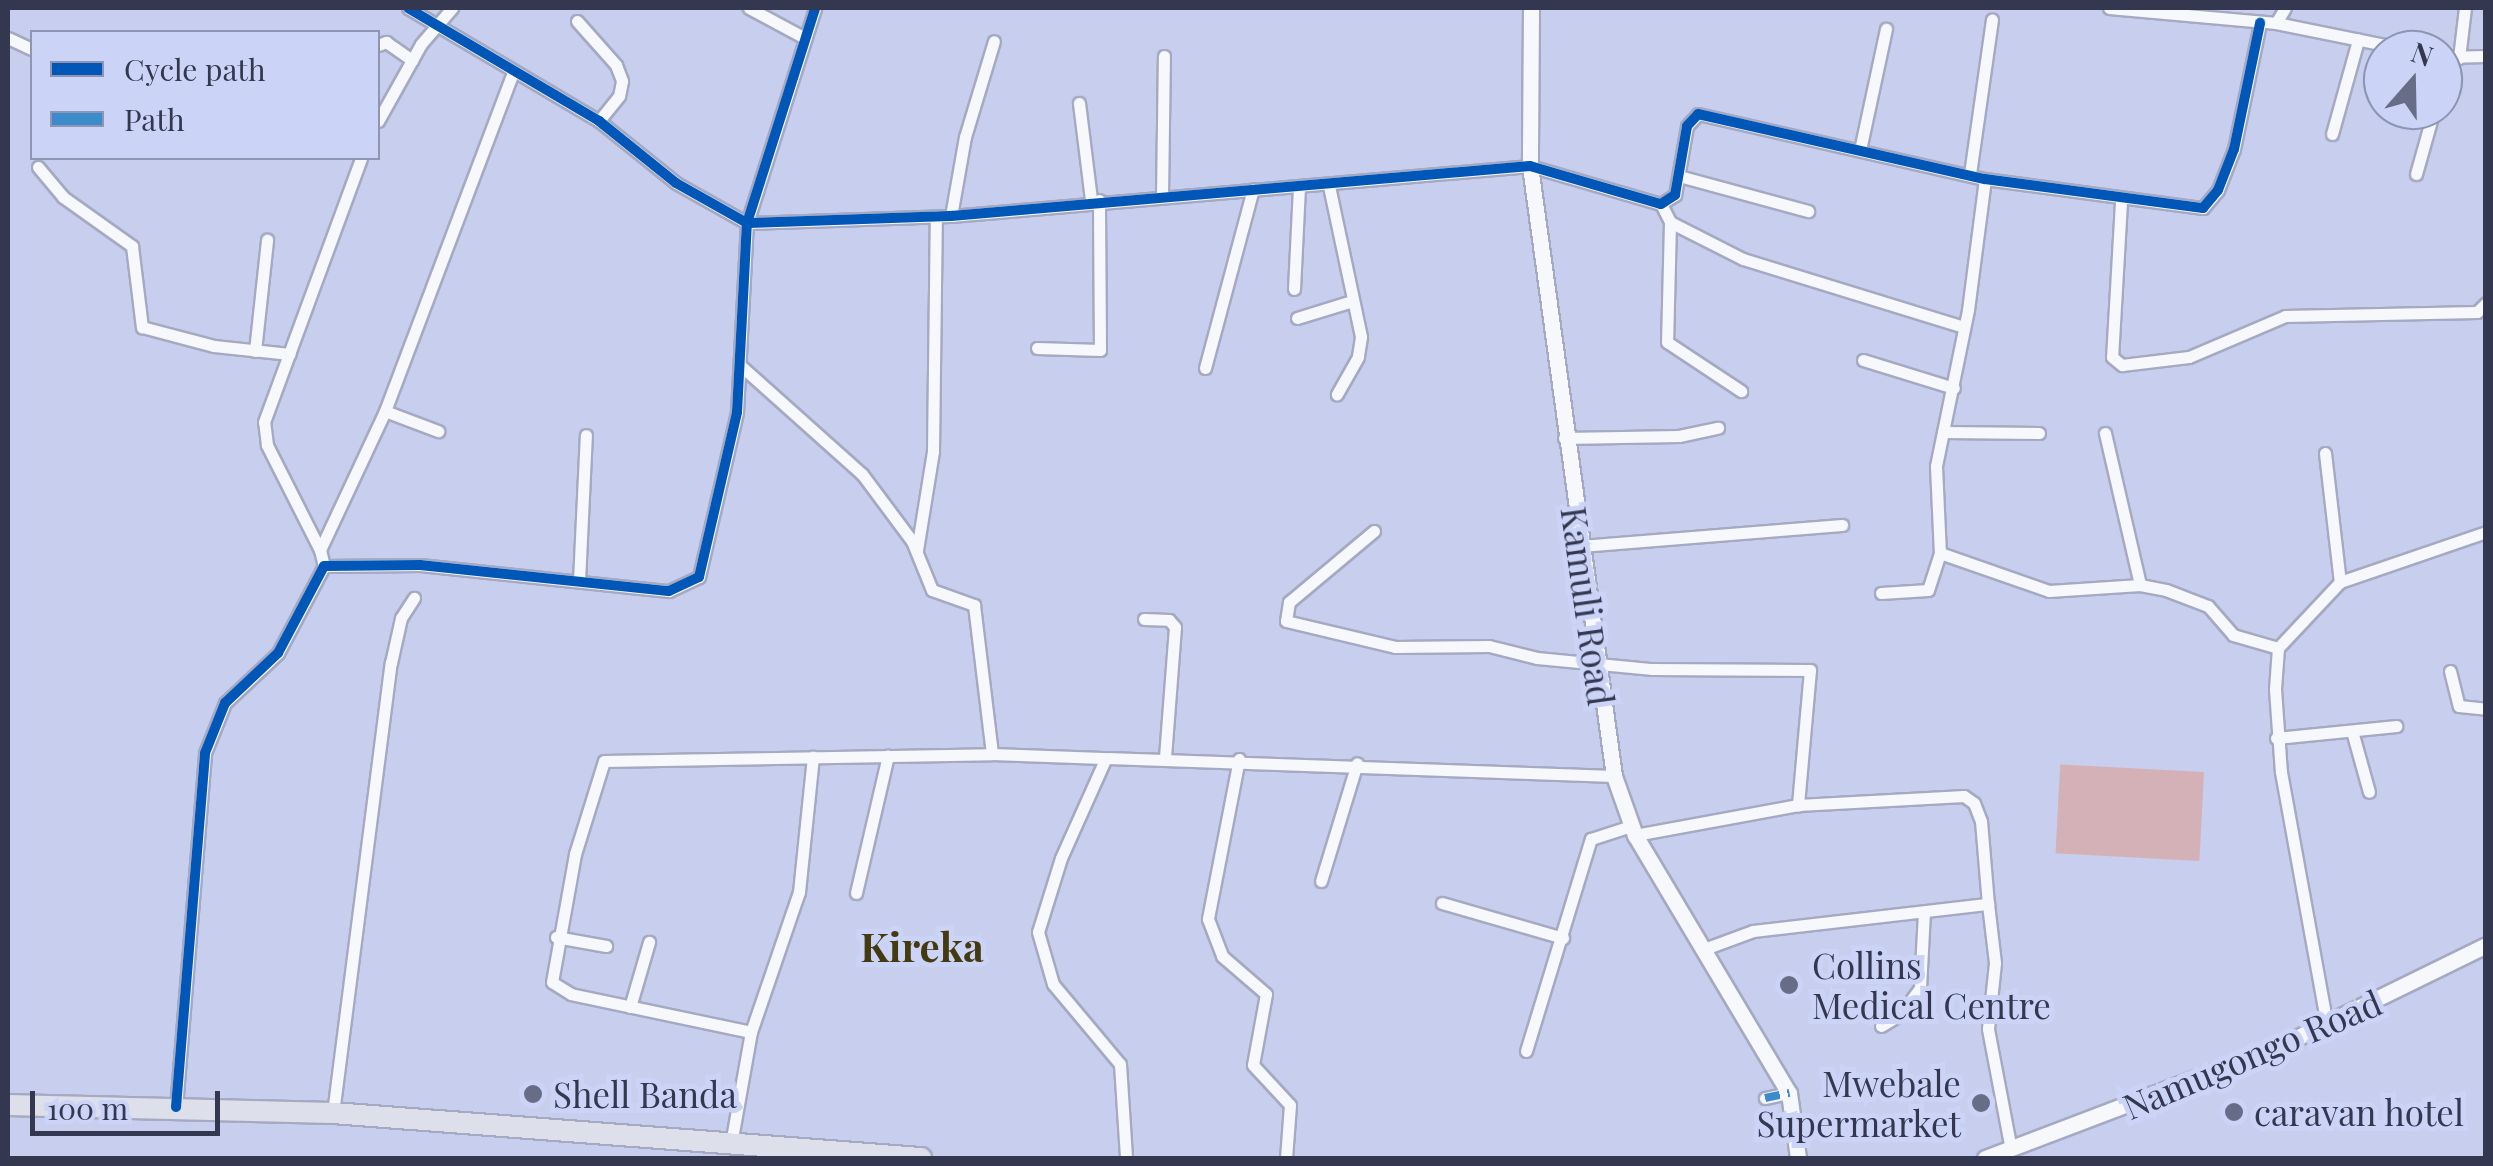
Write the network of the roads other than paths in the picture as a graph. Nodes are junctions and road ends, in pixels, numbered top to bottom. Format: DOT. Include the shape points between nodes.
graph roads {
  1 [pos="408,8"];
  2 [pos="452,8"];
  3 [pos="748,8"];
  4 [pos="815,8"];
  5 [pos="1531,8"];
  6 [pos="2110,8"];
  7 [pos="2286,8"];
  8 [pos="2227,14"];
  9 [pos="577,20"];
  10 [pos="1992,20"];
  11 [pos="2260,22"];
  12 [pos="2276,23"];
  13 [pos="436,25"];
  14 [pos="1886,29"];
  15 [pos="806,38"];
  16 [pos="2358,40"];
  17 [pos="994,41"];
  18 [pos="2363,41"];
  19 [pos="380,44"];
  20 [pos="1164,56"];
  21 [pos="412,60"];
  22 [pos="513,72"];
  23 [pos="1079,104"];
  24 [pos="380,116"];
  25 [pos="599,121"];
  26 [pos="2428,130"];
  27 [pos="2332,134"];
  28 [pos="1860,150"];
  29 [pos="359,160"];
  30 [pos="1530,166"];
  31 [pos="38,167"];
  32 [pos="1970,174"];
  33 [pos="2416,174"];
  34 [pos="1679,176"];
  35 [pos="1984,179"];
  36 [pos="1329,186"];
  37 [pos="1299,187"];
  38 [pos="1253,189"];
  39 [pos="1162,194"];
  40 [pos="1095,200"];
  41 [pos="2120,202"];
  42 [pos="1662,204"];
  43 [pos="1808,212"];
  44 [pos="936,216"];
  45 [pos="951,216"];
  46 [pos="1670,222"];
  47 [pos="746,223"];
  48 [pos="267,240"];
  49 [pos="1294,289"];
  50 [pos="1350,302"];
  51 [pos="2486,303"];
  52 [pos="1297,318"];
  53 [pos="1964,327"];
  54 [pos="1037,348"];
  55 [pos="255,351"];
  56 [pos="290,354"];
  57 [pos="1863,360"];
  58 [pos="741,366"];
  59 [pos="1205,368"];
  60 [pos="1954,388"];
  61 [pos="1741,391"];
  62 [pos="1337,394"];
  63 [pos="385,411"];
  64 [pos="1718,428"];
  65 [pos="438,431"];
  66 [pos="1945,432"];
  67 [pos="2040,433"];
  68 [pos="2105,433"];
  69 [pos="586,435"];
  70 [pos="1564,438"];
  71 [pos="2325,454"];
  72 [pos="1842,525"];
  73 [pos="1374,531"];
  74 [pos="2486,532"];
  75 [pos="1580,546"];
  76 [pos="320,550"];
  77 [pos="917,550"];
  78 [pos="1940,552"];
  79 [pos="324,566"];
  80 [pos="579,581"];
  81 [pos="2340,582"];
  82 [pos="2140,585"];
  83 [pos="1881,593"];
  84 [pos="414,598"];
  85 [pos="1144,618"];
  86 [pos="2278,648"];
  87 [pos="1596,662"];
  88 [pos="2450,671"];
  89 [pos="2486,709"];
  90 [pos="2396,726"];
  91 [pos="2352,731"];
  92 [pos="2276,738"];
  93 [pos="992,754"];
  94 [pos="888,756"];
  95 [pos="813,758"];
  96 [pos="1165,758"];
  97 [pos="1239,760"];
  98 [pos="1104,762"];
  99 [pos="1356,763"];
  100 [pos="1614,776"];
  101 [pos="2369,792"];
  102 [pos="1798,805"];
  103 [pos="1633,830"];
  104 [pos="1320,880"];
  105 [pos="856,893"];
  106 [pos="1442,903"];
  107 [pos="1988,904"];
  108 [pos="1924,912"];
  109 [pos="556,937"];
  110 [pos="1564,938"];
  111 [pos="649,942"];
  112 [pos="2486,945"];
  113 [pos="606,946"];
  114 [pos="1707,948"];
  115 [pos="630,1006"];
  116 [pos="2327,1025"];
  117 [pos="1881,1026"];
  118 [pos="751,1032"];
  119 [pos="1526,1051"];
  120 [pos="1790,1093"];
  121 [pos="1765,1098"];
  122 [pos="8,1105"];
  123 [pos="176,1107"];
  124 [pos="333,1113"];
  125 [pos="731,1144"];
  126 [pos="2010,1144"];
  127 [pos="922,1158"];
  128 [pos="1126,1158"];
  129 [pos="1286,1158"];
  130 [pos="1798,1158"];
  131 [pos="1985,1158"];
  1 -- 13 [label="street"];
  2 -- 13 [label="street"];
  3 -- 15 [label="street"];
  4 -- 15 [label="street"];
  5 -- 30 [label="street, Kamuli Road"];
  6 -- 8 [label="street"];
  7 -- 12 [label="street"];
  8 -- 11 [label="street"];
  9 -- 25 [label="street" via="616,65 622,82"];
  10 -- 32 [label="street"];
  11 -- 12 [label="street"];
  11 -- 41 [label="street" via="2241,121 2211,202 2203,208"];
  12 -- 16 [label="street"];
  13 -- 21 [label="street"];
  13 -- 22 [label="street"];
  14 -- 28 [label="street"];
  15 -- 47 [label="street"];
  16 -- 18 [label="street"];
  16 -- 27 [label="street"];
  17 -- 45 [label="street" via="965,137"];
  19 -- 21 [label="street"];
  20 -- 39 [label="street"];
  21 -- 24 [label="street"];
  22 -- 25 [label="street"];
  22 -- 63 [label="street"];
  23 -- 40 [label="street"];
  25 -- 47 [label="street" via="676,184"];
  26 -- 33 [label="street"];
  28 -- 32 [label="street"];
  28 -- 34 [label="street" via="1698,114 1687,126"];
  29 -- 56 [label="street"];
  30 -- 36 [label="street"];
  30 -- 42 [label="street"];
  30 -- 70 [label="street, Kamuli Road"];
  31 -- 55 [label="street" via="62,197 132,246 142,328"];
  32 -- 35 [label="street"];
  34 -- 42 [label="street" via="1675,196"];
  34 -- 43 [label="street"];
  35 -- 41 [label="street"];
  35 -- 53 [label="street"];
  36 -- 37 [label="street"];
  36 -- 50 [label="street"];
  37 -- 38 [label="street"];
  37 -- 49 [label="street"];
  38 -- 39 [label="street"];
  38 -- 59 [label="street"];
  39 -- 40 [label="street"];
  40 -- 45 [label="street"];
  40 -- 54 [label="street" via="1100,350"];
  41 -- 51 [label="street" via="2112,357 2122,365 2189,357 2285,316 2477,312"];
  42 -- 46 [label="street"];
  44 -- 45 [label="street"];
  44 -- 47 [label="street"];
  44 -- 77 [label="street" via="934,451"];
  46 -- 53 [label="street" via="1742,259"];
  46 -- 61 [label="street" via="1667,342"];
  47 -- 58 [label="street"];
  48 -- 55 [label="street"];
  50 -- 52 [label="street"];
  50 -- 62 [label="street" via="1362,349"];
  53 -- 60 [label="street"];
  55 -- 56 [label="street"];
  56 -- 76 [label="street" via="269,404 264,437"];
  57 -- 60 [label="street"];
  58 -- 77 [label="street" via="862,474"];
  58 -- 80 [label="street" via="730,456 699,577 670,591"];
  60 -- 66 [label="street"];
  63 -- 65 [label="street"];
  63 -- 76 [label="street"];
  64 -- 70 [label="street" via="1679,436"];
  66 -- 67 [label="street"];
  66 -- 78 [label="street" via="1936,466"];
  68 -- 82 [label="street"];
  69 -- 80 [label="street"];
  70 -- 75 [label="street, Kamuli Road"];
  71 -- 81 [label="street"];
  72 -- 75 [label="street"];
  73 -- 87 [label="street" via="1289,602 1286,621 1395,648 1488,646"];
  74 -- 81 [label="street"];
  75 -- 87 [label="street, Kamuli Road"];
  76 -- 79 [label="street"];
  77 -- 93 [label="street" via="932,590 974,605"];
  78 -- 82 [label="street" via="2049,591"];
  78 -- 83 [label="street" via="1928,590"];
  79 -- 80 [label="street" via="420,564"];
  79 -- 123 [label="street" via="278,653 225,703 206,752"];
  81 -- 86 [label="street"];
  82 -- 86 [label="street" via="2200,602 2234,634"];
  84 -- 124 [label="street" via="401,618 391,663"];
  85 -- 96 [label="street" via="1176,627"];
  86 -- 92 [label="street"];
  87 -- 100 [label="street, Kamuli Road"];
  87 -- 102 [label="street" via="1812,671"];
  88 -- 89 [label="street" via="2464,711"];
  90 -- 91 [label="street"];
  91 -- 92 [label="street"];
  91 -- 101 [label="street"];
  92 -- 116 [label="street"];
  93 -- 94 [label="street"];
  93 -- 98 [label="street"];
  94 -- 95 [label="street"];
  94 -- 105 [label="street"];
  95 -- 109 [label="street" via="604,761 592,784"];
  95 -- 118 [label="street" via="794,917"];
  96 -- 97 [label="street"];
  96 -- 98 [label="street"];
  97 -- 99 [label="street"];
  97 -- 129 [label="street" via="1208,919 1222,956 1266,994 1252,1065 1290,1105"];
  98 -- 128 [label="street" via="1060,858 1038,932 1053,984 1120,1064"];
  99 -- 100 [label="street"];
  99 -- 104 [label="street"];
  100 -- 103 [label="street, Kamuli Road"];
  102 -- 103 [label="street"];
  102 -- 107 [label="street" via="1970,799 1981,821"];
  103 -- 110 [label="street" via="1591,839"];
  103 -- 114 [label="street, Kamuli Road"];
  106 -- 110 [label="street"];
  107 -- 108 [label="street"];
  107 -- 126 [label="street" via="1995,963 1988,1029"];
  108 -- 114 [label="street" via="1753,931"];
  108 -- 117 [label="street" via="1920,988 1914,1001"];
  109 -- 113 [label="street"];
  109 -- 115 [label="street" via="550,976 558,988"];
  110 -- 119 [label="street"];
  111 -- 115 [label="street"];
  112 -- 116 [label="street, Namugongo Road"];
  114 -- 120 [label="street, Kamuli Road"];
  115 -- 118 [label="street"];
  116 -- 126 [label="street, Namugongo Road" via="2118,1111"];
  118 -- 125 [label="street"];
  120 -- 121 [label="street"];
  120 -- 130 [label="street, Kamuli Road"];
  122 -- 123 [label="highway"];
  123 -- 124 [label="highway"];
  124 -- 125 [label="highway"];
  125 -- 127 [label="highway"];
  126 -- 131 [label="street, Namugongo Road"];
}
